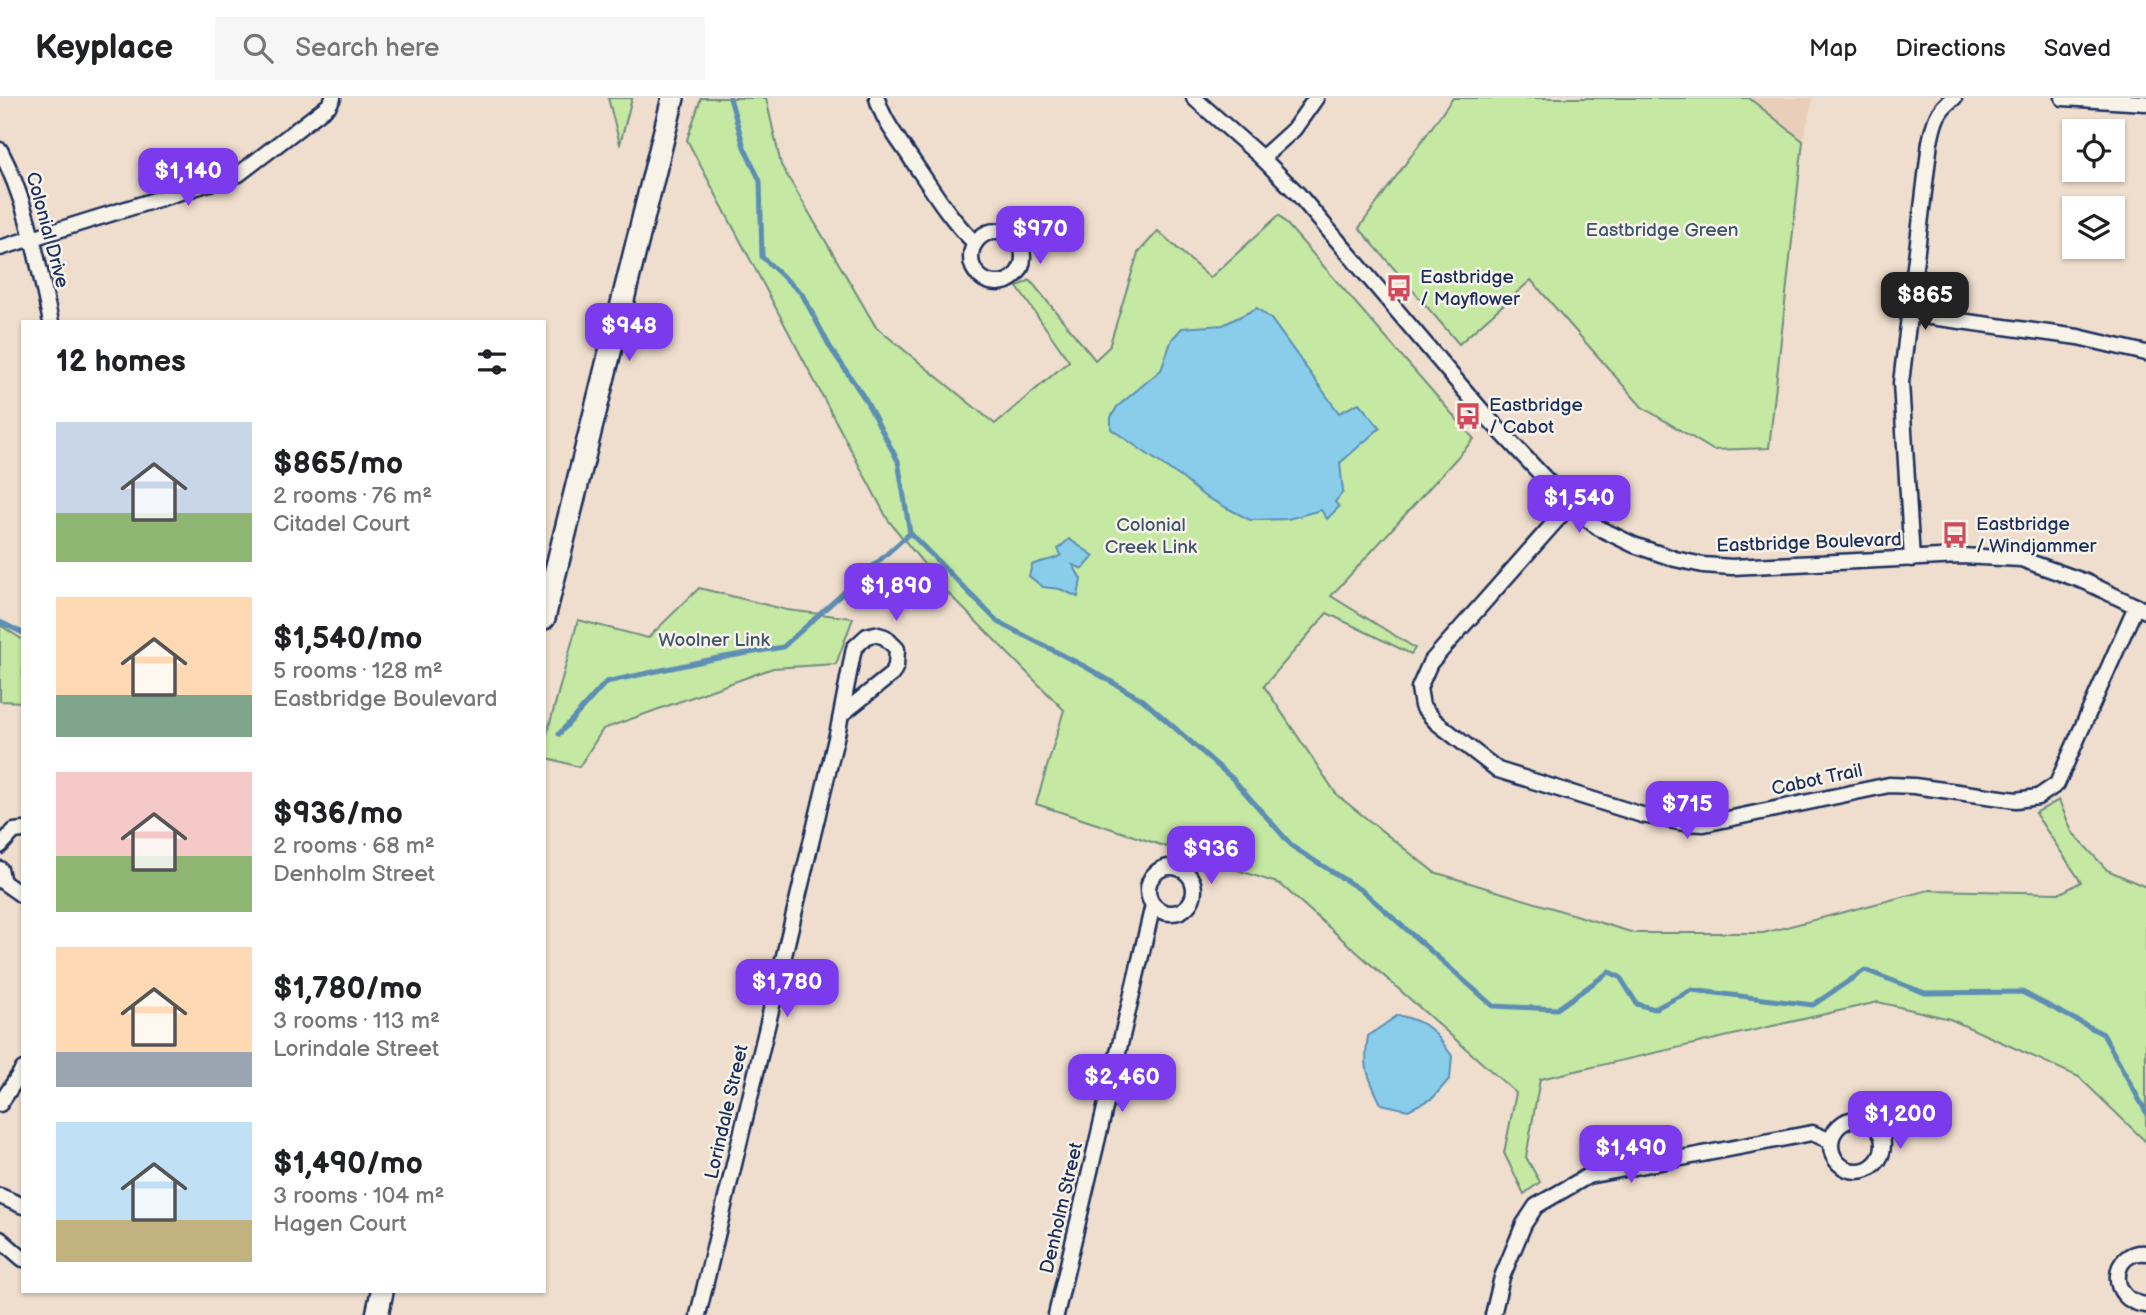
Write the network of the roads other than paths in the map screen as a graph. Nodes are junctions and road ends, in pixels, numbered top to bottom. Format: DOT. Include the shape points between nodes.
graph roads {
  1 [pos="333,98"];
  2 [pos="673,98"];
  3 [pos="877,98"];
  4 [pos="1194,98"];
  5 [pos="1316,98"];
  6 [pos="1954,98"];
  7 [pos="2063,98"];
  8 [pos="2146,103"];
  9 [pos="0,150"];
  10 [pos="1262,158"];
  11 [pos="32,238"];
  12 [pos="975,243"];
  13 [pos="0,248"];
  14 [pos="1909,314"];
  15 [pos="51,320"];
  16 [pos="2146,353"];
  17 [pos="1570,505"];
  18 [pos="1912,559"];
  19 [pos="2141,609"];
  20 [pos="546,610"];
  21 [pos="842,714"];
  22 [pos="21,830"];
  23 [pos="0,846"];
  24 [pos="0,869"];
  25 [pos="21,895"];
  26 [pos="1153,905"];
  27 [pos="21,1072"];
  28 [pos="0,1104"];
  29 [pos="1831,1141"];
  30 [pos="0,1196"];
  31 [pos="21,1205"];
  32 [pos="0,1239"];
  33 [pos="2146,1253"];
  34 [pos="21,1257"];
  35 [pos="382,1293"];
  36 [pos="2146,1305"];
  37 [pos="377,1315"];
  38 [pos="698,1315"];
  39 [pos="1056,1315"];
  40 [pos="1493,1315"];
  1 -- 11 [label="street" via="239,174"];
  2 -- 20 [label="main road"];
  3 -- 12 [label="street" via="892,130 954,223"];
  4 -- 10 [label="street, Eastbridge Boulevard"];
  5 -- 10 [label="street" via="1294,129"];
  6 -- 14 [label="street" via="1942,106 1930,142"];
  7 -- 8 [label="street"];
  9 -- 11 [label="street, Colonial Drive" via="15,178"];
  10 -- 17 [label="street, Eastbridge Boulevard" via="1344,247 1488,418"];
  11 -- 13 [label="street"];
  11 -- 15 [label="street, Colonial Drive"];
  14 -- 16 [label="street" via="2078,337"];
  14 -- 18 [label="street" via="1901,383"];
  17 -- 18 [label="street, Eastbridge Boulevard" via="1597,527 1634,545 1703,565"];
  17 -- 19 [label="street, Cabot Trail" via="1430,663 1419,688 1422,706 1499,770 1642,815 1684,823 1704,824 1889,785 2016,800 2038,797 2057,784"];
  18 -- 19 [label="street, Eastbridge Boulevard" via="2021,559 2086,582"];
  21 -- 21 [label="street, Lorindale Street" via="892,674 897,649 884,637 867,636 854,648"];
  21 -- 38 [label="street, Lorindale Street"];
  22 -- 23 [label="street" via="14,831"];
  24 -- 25 [label="street" via="4,882"];
  26 -- 39 [label="street, Denholm Street"];
  27 -- 28 [label="street"];
  29 -- 40 [label="street" via="1812,1133 1588,1176 1536,1206 1502,1277"];
  30 -- 31 [label="street"];
  32 -- 34 [label="street"];
  33 -- 36 [label="street" via="2129,1256 2117,1275 2122,1294"];
  35 -- 37 [label="main road"];
}
